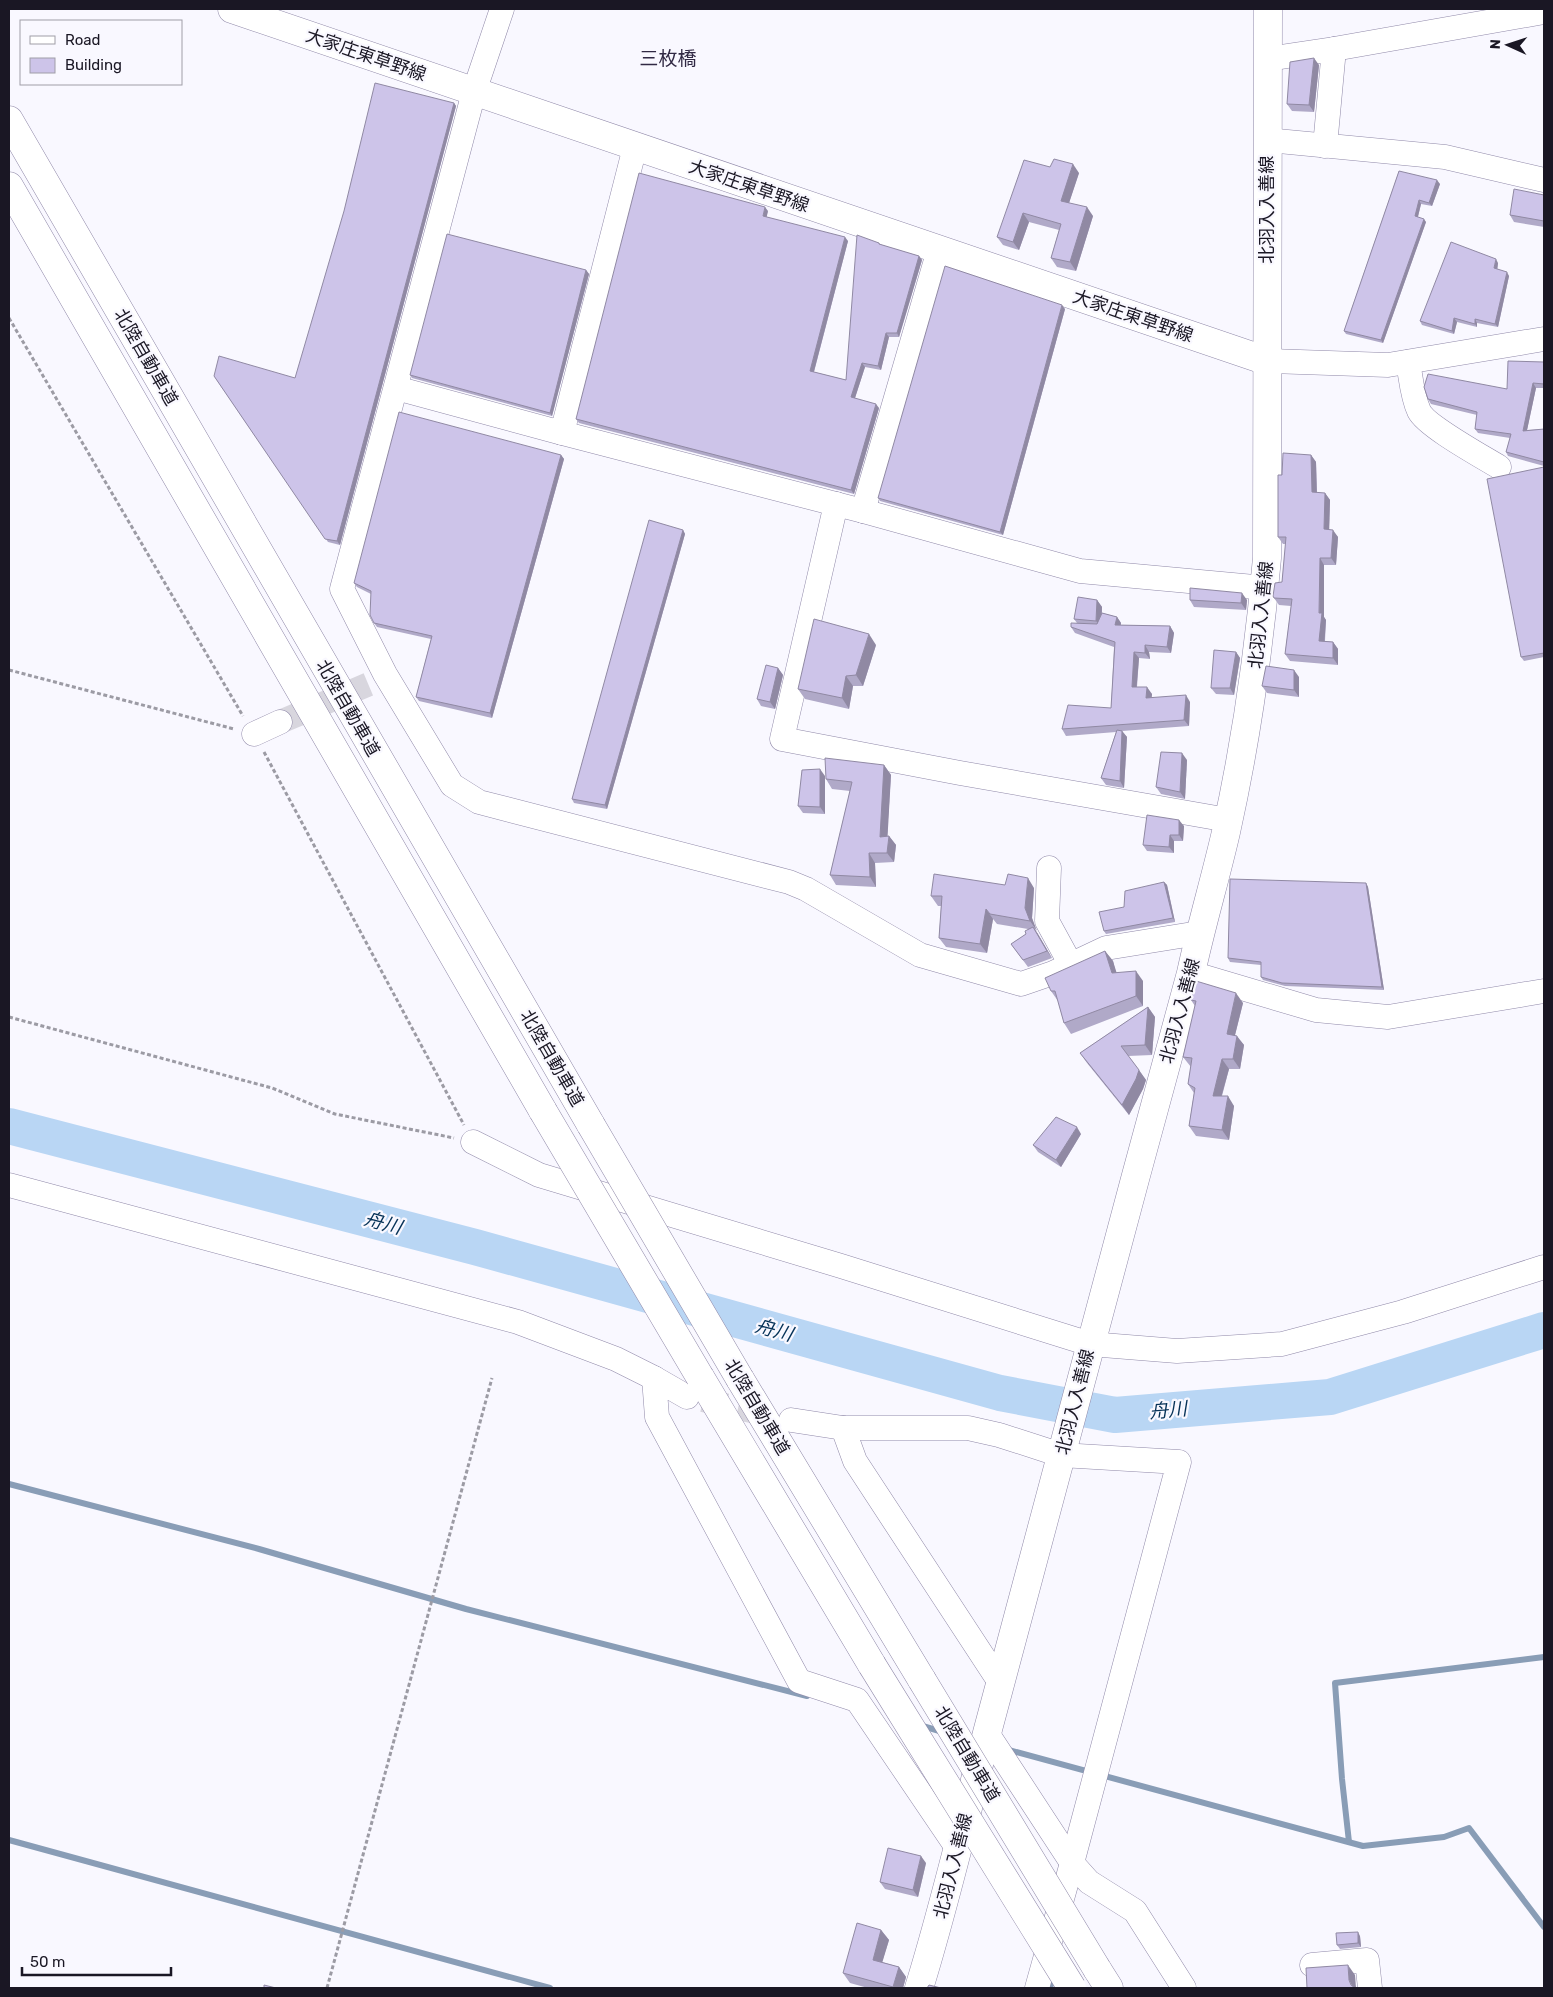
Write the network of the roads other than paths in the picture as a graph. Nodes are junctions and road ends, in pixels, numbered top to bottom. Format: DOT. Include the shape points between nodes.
graph roads {
  1 [pos="232,9"];
  2 [pos="502,9"];
  3 [pos="1268,9"];
  4 [pos="1544,12"];
  5 [pos="1334,49"];
  6 [pos="1268,59"];
  7 [pos="474,92"];
  8 [pos="9,120"];
  9 [pos="1267,140"];
  10 [pos="1325,146"];
  11 [pos="636,147"];
  12 [pos="1544,180"];
  13 [pos="9,186"];
  14 [pos="939,250"];
  15 [pos="1544,339"];
  16 [pos="1267,361"];
  17 [pos="1408,362"];
  18 [pos="396,388"];
  19 [pos="562,434"];
  20 [pos="1499,467"];
  21 [pos="836,504"];
  22 [pos="863,511"];
  23 [pos="1265,588"];
  24 [pos="280,722"];
  25 [pos="254,734"];
  26 [pos="1228,820"];
  27 [pos="1049,868"];
  28 [pos="1199,933"];
  29 [pos="1072,965"];
  30 [pos="1192,973"];
  31 [pos="1544,991"];
  32 [pos="473,1142"];
  33 [pos="9,1185"];
  34 [pos="39,1193"];
  35 [pos="9,1203"];
  36 [pos="1544,1267"];
  37 [pos="1090,1344"];
  38 [pos="654,1378"];
  39 [pos="693,1387"];
  40 [pos="791,1420"];
  41 [pos="843,1428"];
  42 [pos="1063,1450"];
  43 [pos="1001,1684"];
  44 [pos="987,1733"];
  45 [pos="958,1849"];
  46 [pos="1072,1863"];
  47 [pos="1312,1965"];
  48 [pos="1103,1979"];
  49 [pos="919,1988"];
  50 [pos="1037,1988"];
  51 [pos="1072,1988"];
  52 [pos="1184,1988"];
  53 [pos="1370,1988"];
  1 -- 7 [label="main road, 大家庄東草野線"];
  2 -- 7 [label="street"];
  3 -- 6 [label="main road, 北羽入入善線"];
  4 -- 5 [label="street"];
  5 -- 6 [label="street"];
  5 -- 10 [label="street"];
  6 -- 9 [label="main road, 北羽入入善線"];
  7 -- 11 [label="main road, 大家庄東草野線"];
  7 -- 18 [label="street"];
  8 -- 48 [label="main road, 北陸自動車道, bridge" via="740,1379"];
  9 -- 10 [label="street"];
  9 -- 16 [label="main road, 北羽入入善線"];
  10 -- 12 [label="street" via="1445,157"];
  11 -- 14 [label="main road, 大家庄東草野線"];
  11 -- 19 [label="street"];
  13 -- 39 [label="main road, 北陸自動車道, bridge" via="543,1111"];
  14 -- 16 [label="main road, 大家庄東草野線"];
  14 -- 22 [label="street"];
  15 -- 17 [label="street"];
  16 -- 17 [label="street" via="1388,365"];
  16 -- 23 [label="main road, 北羽入入善線"];
  17 -- 20 [label="street" via="1420,413 1447,436"];
  18 -- 19 [label="street"];
  18 -- 29 [label="street" via="342,588 380,678 452,785 479,802 788,882 806,889 920,955 1021,984"];
  19 -- 21 [label="street"];
  21 -- 22 [label="street"];
  21 -- 26 [label="street" via="782,739"];
  22 -- 23 [label="street" via="1080,571"];
  23 -- 26 [label="main road, 北羽入入善線" via="1247,728"];
  24 -- 25 [label="street"];
  26 -- 28 [label="main road, 北羽入入善線"];
  27 -- 29 [label="street" via="1047,921"];
  28 -- 29 [label="street" via="1106,948"];
  28 -- 30 [label="main road, 北羽入入善線"];
  30 -- 31 [label="street" via="1316,1010 1388,1017"];
  30 -- 37 [label="main road, 北羽入入善線"];
  32 -- 37 [label="street" via="539,1175"];
  33 -- 34 [label="street"];
  34 -- 35 [label="street" via="28,1202"];
  34 -- 38 [label="street" via="518,1322"];
  36 -- 37 [label="street" via="1403,1312 1282,1344 1177,1351"];
  37 -- 42 [label="main road, 北羽入入善線"];
  38 -- 39 [label="street"];
  38 -- 45 [label="street" via="657,1417 799,1681 857,1700"];
  39 -- 51 [label="main road, 北陸自動車道, bridge" via="872,1665"];
  40 -- 41 [label="street"];
  41 -- 42 [label="street" via="968,1428"];
  41 -- 43 [label="street" via="855,1462"];
  42 -- 43 [label="main road, 北羽入入善線"];
  42 -- 46 [label="street" via="1179,1462"];
  43 -- 44 [label="main road, 北羽入入善線"];
  44 -- 45 [label="main road, 北羽入入善線"];
  44 -- 46 [label="street"];
  45 -- 49 [label="main road, 北羽入入善線"];
  46 -- 50 [label="street"];
  46 -- 52 [label="street" via="1089,1882 1135,1911"];
  47 -- 53 [label="street" via="1367,1960"];
}
